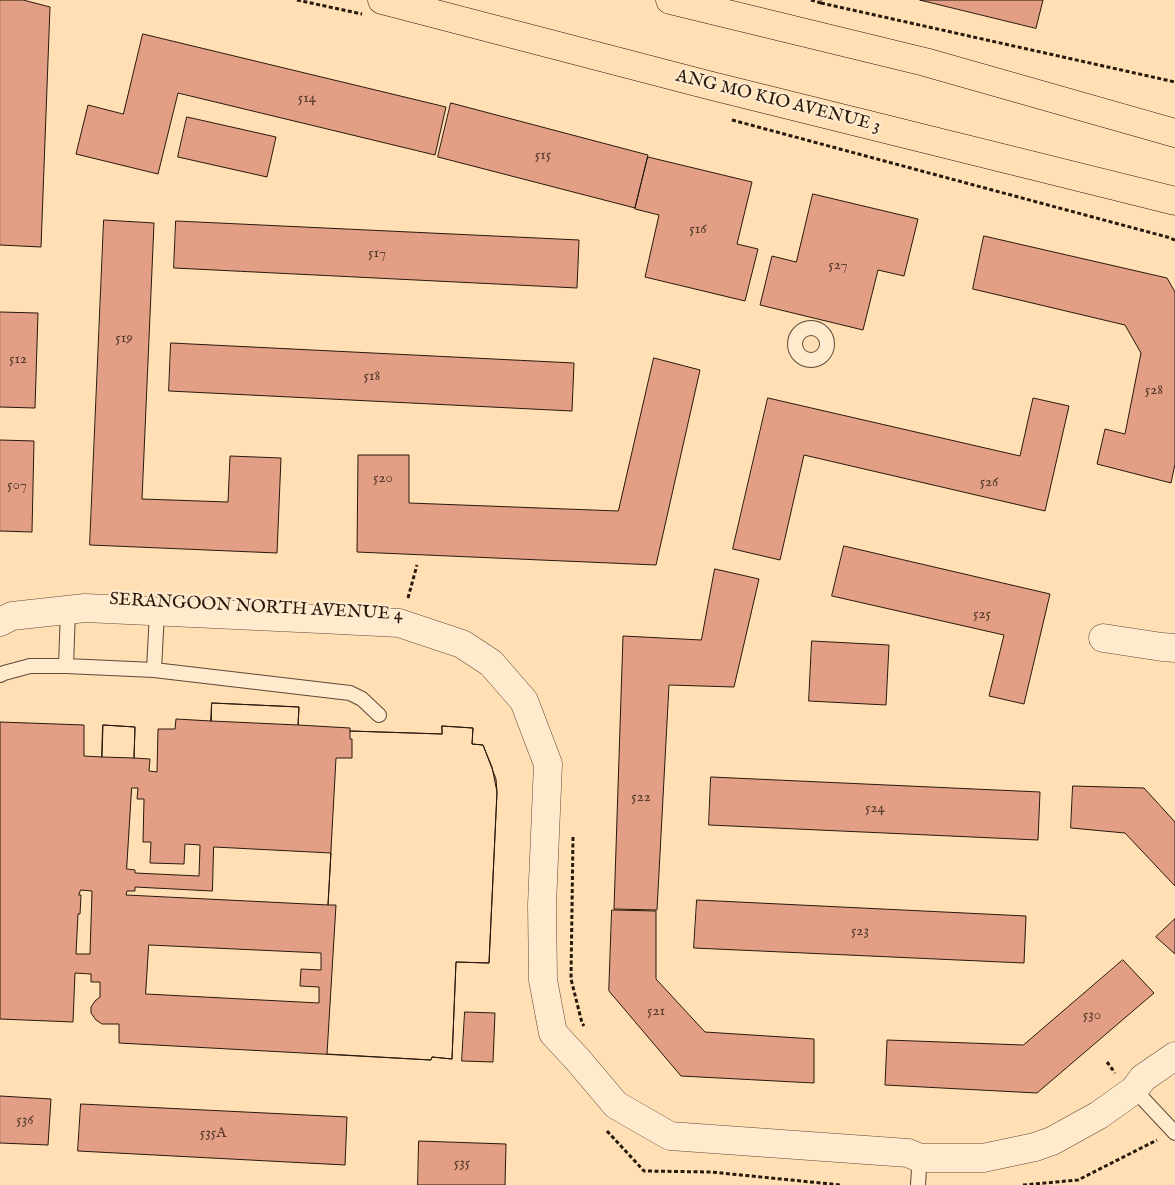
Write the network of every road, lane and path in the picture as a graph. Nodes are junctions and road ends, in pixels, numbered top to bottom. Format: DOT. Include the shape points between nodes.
graph roads {
  1 [pos="380,0"];
  2 [pos="670,0"];
  3 [pos="811,0"];
  4 [pos="821,2"];
  5 [pos="1175,82"];
  6 [pos="729,119"];
  7 [pos="1168,129"];
  8 [pos="1144,192"];
  9 [pos="1175,201"];
  10 [pos="1175,210"];
  11 [pos="1175,240"];
  12 [pos="417,565"];
  13 [pos="408,598"];
  14 [pos="68,610"];
  15 [pos="0,612"];
  16 [pos="157,612"];
  17 [pos="0,622"];
  18 [pos="1103,638"];
  19 [pos="1175,648"];
  20 [pos="66,666"];
  21 [pos="154,670"];
  22 [pos="0,675"];
  23 [pos="379,715"];
  24 [pos="573,831"];
  25 [pos="587,1030"];
  26 [pos="1175,1056"];
  27 [pos="578,1060"];
  28 [pos="1107,1062"];
  29 [pos="1129,1080"];
  30 [pos="602,1126"];
  31 [pos="1174,1132"];
  32 [pos="916,1153"];
  33 [pos="841,1185"];
  34 [pos="918,1185"];
  35 [pos="1022,1185"];
  1 -- 8 [label="highway, ANG MO KIO AVENUE 3"];
  2 -- 7 [label="highway" via="925,62"];
  3 -- 4 [label="path"];
  4 -- 5 [label="path"];
  6 -- 11 [label="path"];
  8 -- 9 [label="highway, ANG MO KIO AVENUE 3"];
  8 -- 10 [label="highway"];
  12 -- 13 [label="path"];
  14 -- 16 [label="street, SERANGOON NORTH AVENUE 4"];
  14 -- 17 [label="street, SERANGOON NORTH AVENUE 4" via="12,616"];
  14 -- 20 [label="lane"];
  15 -- 27 [label="street, SERANGOON NORTH AVENUE 4" via="10,607 84,600 401,612 461,631 496,656 535,701 558,764 552,980 563,1032"];
  16 -- 21 [label="lane"];
  16 -- 27 [label="street, SERANGOON NORTH AVENUE 4" via="399,623 462,644 491,663 524,701 548,764 542,905 543,980 553,1033"];
  18 -- 19 [label="street"];
  20 -- 21 [label="lane"];
  20 -- 22 [label="lane" via="30,666"];
  21 -- 23 [label="lane" via="350,693"];
  24 -- 25 [label="path" via="571,979 582,1023"];
  26 -- 29 [label="street, SERANGOON NORTH AVENUE 4"];
  27 -- 32 [label="street, SERANGOON NORTH AVENUE 4" via="616,1105 670,1136"];
  28 -- 29 [label="path"];
  29 -- 31 [label="lane"];
  29 -- 32 [label="street, SERANGOON NORTH AVENUE 4" via="1099,1115 1035,1147 983,1158"];
  30 -- 33 [label="path" via="644,1171 711,1172"];
  31 -- 35 [label="path" via="1078,1180"];
  32 -- 34 [label="lane"];
}
